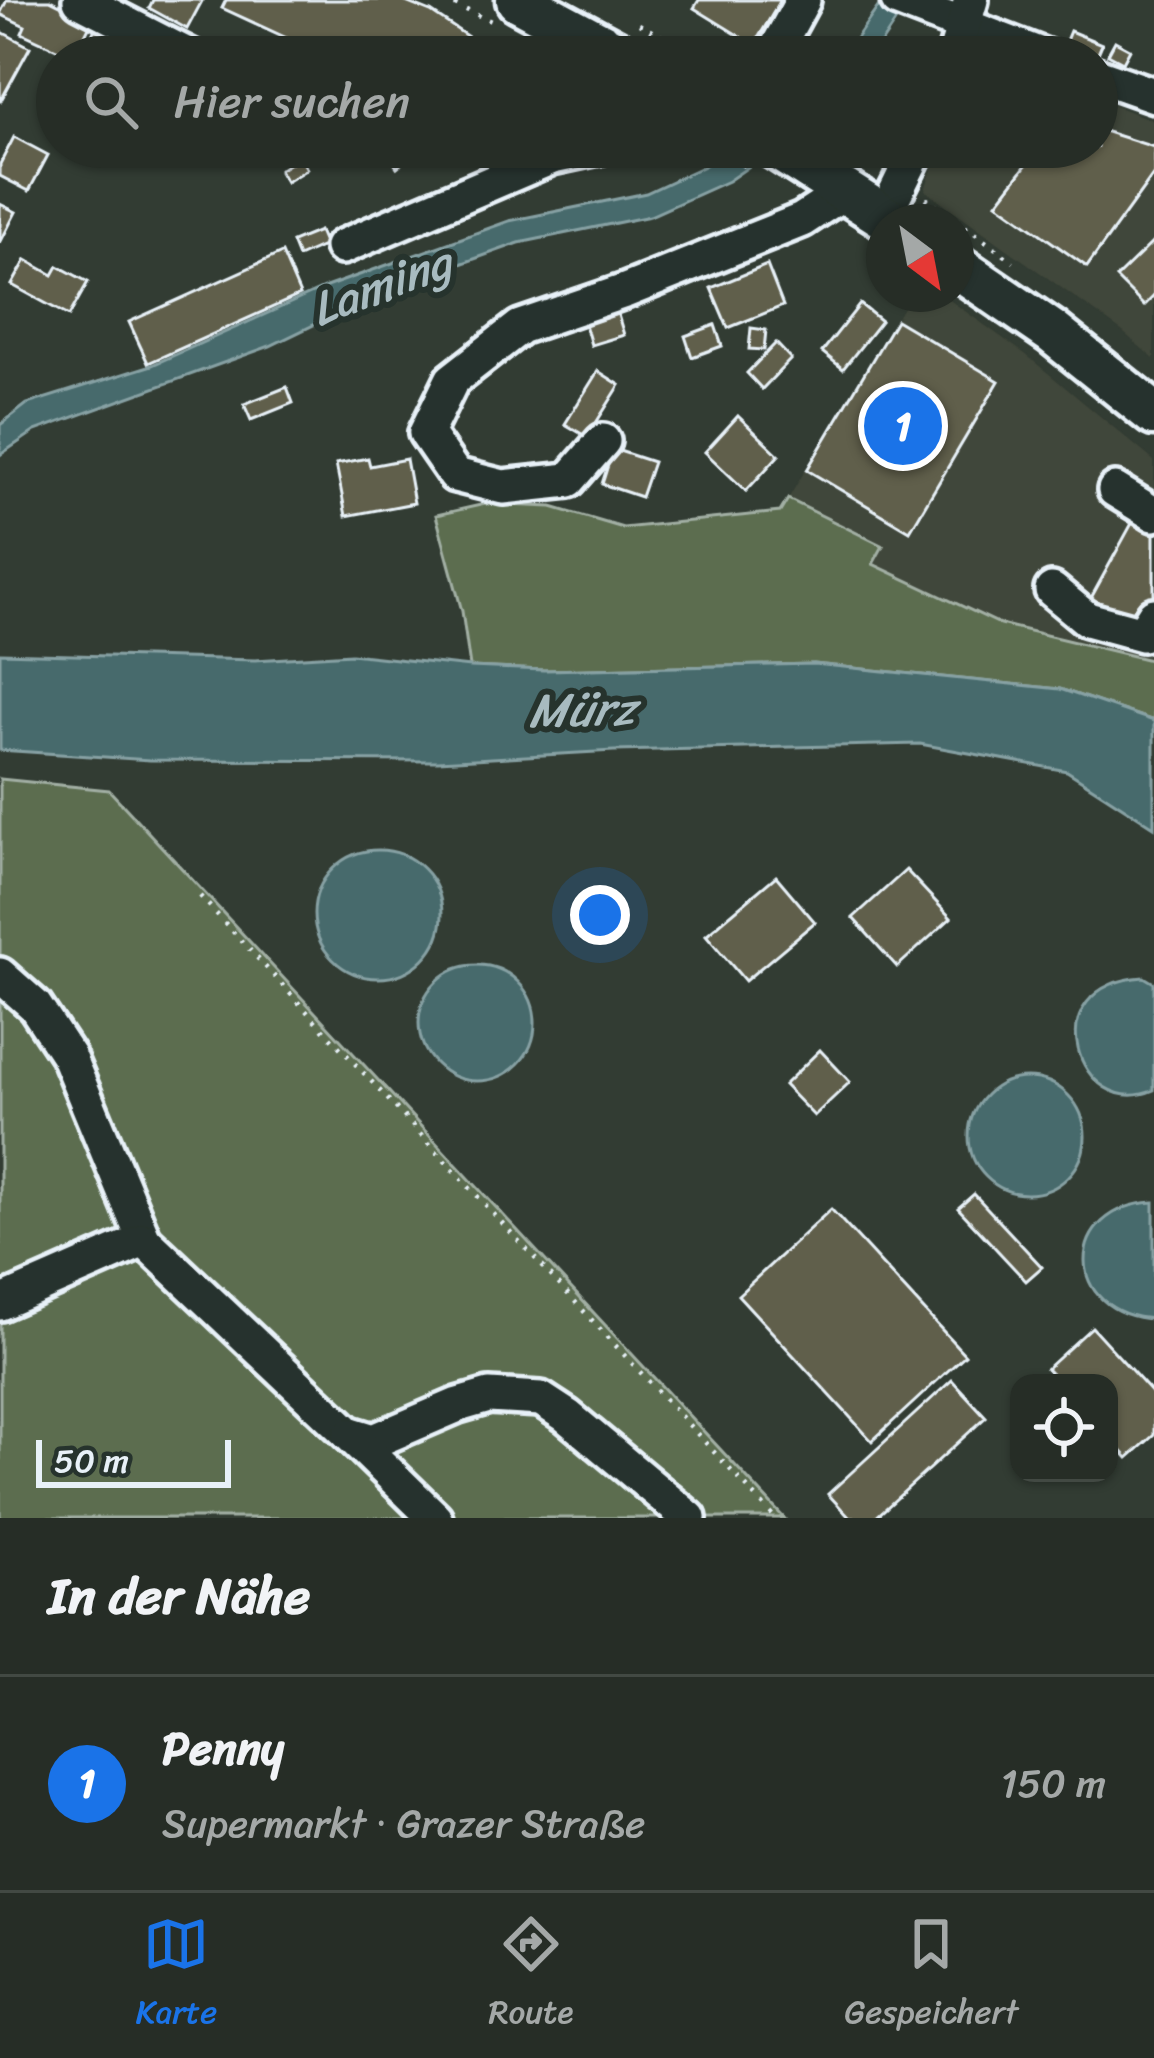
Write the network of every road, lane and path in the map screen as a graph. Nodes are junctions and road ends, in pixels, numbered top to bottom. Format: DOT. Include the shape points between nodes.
graph roads {
  1 [pos="80,0"];
  2 [pos="518,0"];
  3 [pos="803,0"];
  4 [pos="898,0"];
  5 [pos="963,28"];
  6 [pos="149,36"];
  7 [pos="585,36"];
  8 [pos="783,36"];
  9 [pos="1118,82"];
  10 [pos="1154,94"];
  11 [pos="526,168"];
  12 [pos="845,168"];
  13 [pos="847,168"];
  14 [pos="909,168"];
  15 [pos="876,204"];
  16 [pos="894,204"];
  17 [pos="342,247"];
  18 [pos="974,278"];
  19 [pos="1154,414"];
  20 [pos="603,441"];
  21 [pos="1115,490"];
  22 [pos="1154,514"];
  23 [pos="1052,590"];
  24 [pos="1154,615"];
  25 [pos="200,896"];
  26 [pos="0,975"];
  27 [pos="144,1240"];
  28 [pos="0,1303"];
  29 [pos="348,1433"];
  30 [pos="435,1518"];
  31 [pos="689,1518"];
  32 [pos="775,1518"];
  1 -- 6 [label="street"];
  2 -- 7 [label="main road"];
  3 -- 8 [label="street"];
  4 -- 5 [label="street"];
  9 -- 10 [label="street"];
  11 -- 17 [label="street"];
  12 -- 20 [label="street" via="802,220 520,327 452,380 426,433 455,475 503,487 569,480"];
  13 -- 15 [label="main road"];
  14 -- 16 [label="street"];
  18 -- 19 [label="main road"];
  21 -- 22 [label="street"];
  23 -- 24 [label="street" via="1087,619 1142,634"];
  25 -- 32 [label="path"];
  26 -- 27 [label="street" via="34,1006 68,1056"];
  27 -- 28 [label="street"];
  27 -- 29 [label="street"];
  29 -- 30 [label="street"];
  29 -- 31 [label="street" via="374,1441 489,1396 541,1399"];
}
